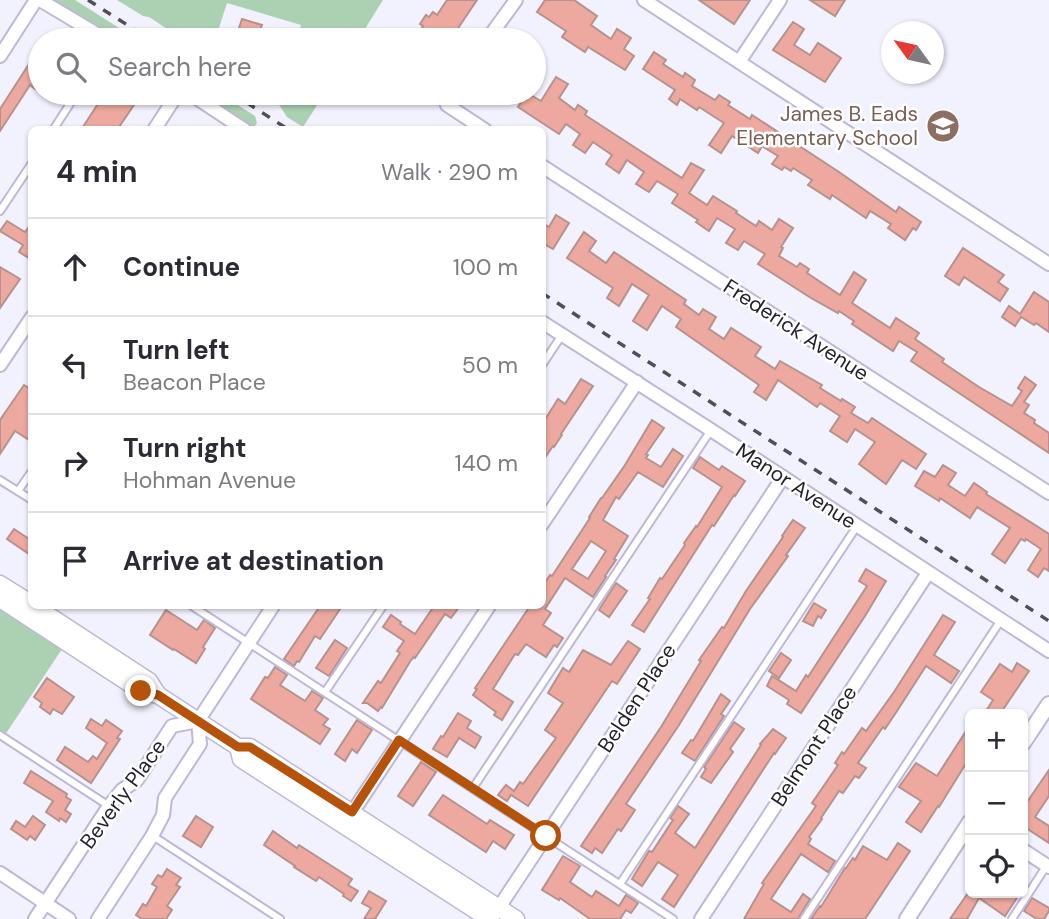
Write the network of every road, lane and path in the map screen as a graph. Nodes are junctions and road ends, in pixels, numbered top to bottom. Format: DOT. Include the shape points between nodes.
graph roads {
  1 [pos="38,0"];
  2 [pos="516,0"];
  3 [pos="644,0"];
  4 [pos="779,0"];
  5 [pos="86,28"];
  6 [pos="496,28"];
  7 [pos="0,56"];
  8 [pos="739,62"];
  9 [pos="69,105"];
  10 [pos="170,105"];
  11 [pos="207,105"];
  12 [pos="457,105"];
  13 [pos="56,126"];
  14 [pos="157,126"];
  15 [pos="239,126"];
  16 [pos="480,126"];
  17 [pos="28,169"];
  18 [pos="546,169"];
  19 [pos="0,211"];
  20 [pos="1049,264"];
  21 [pos="28,323"];
  22 [pos="546,325"];
  23 [pos="562,335"];
  24 [pos="546,359"];
  25 [pos="0,365"];
  26 [pos="636,382"];
  27 [pos="710,430"];
  28 [pos="28,477"];
  29 [pos="783,477"];
  30 [pos="0,480"];
  31 [pos="18,491"];
  32 [pos="1049,493"];
  33 [pos="28,497"];
  34 [pos="546,518"];
  35 [pos="857,526"];
  36 [pos="928,573"];
  37 [pos="0,584"];
  38 [pos="0,599"];
  39 [pos="28,603"];
  40 [pos="28,607"];
  41 [pos="197,609"];
  42 [pos="271,609"];
  43 [pos="381,609"];
  44 [pos="487,609"];
  45 [pos="38,610"];
  46 [pos="1001,620"];
  47 [pos="249,642"];
  48 [pos="1049,651"];
  49 [pos="325,692"];
  50 [pos="1049,704"];
  51 [pos="198,720"];
  52 [pos="0,735"];
  53 [pos="1028,736"];
  54 [pos="399,740"];
  55 [pos="473,788"];
  56 [pos="109,806"];
  57 [pos="348,819"];
  58 [pos="965,830"];
  59 [pos="152,836"];
  60 [pos="546,836"];
  61 [pos="1028,852"];
  62 [pos="1048,865"];
  63 [pos="0,873"];
  64 [pos="620,884"];
  65 [pos="46,904"];
  66 [pos="493,915"];
  67 [pos="36,919"];
  68 [pos="69,919"];
  69 [pos="98,919"];
  70 [pos="280,919"];
  71 [pos="516,919"];
  72 [pos="673,919"];
  73 [pos="701,919"];
  74 [pos="804,919"];
  75 [pos="906,919"];
  76 [pos="1012,919"];
  1 -- 5 [label="street"];
  1 -- 7 [label="street"];
  2 -- 6 [label="street"];
  3 -- 8 [label="street"];
  4 -- 8 [label="street"];
  8 -- 20 [label="street"];
  9 -- 13 [label="lane"];
  10 -- 14 [label="street"];
  11 -- 15 [label="street"];
  12 -- 16 [label="street"];
  17 -- 19 [label="lane"];
  18 -- 32 [label="street, Frederick Avenue"];
  21 -- 25 [label="street"];
  22 -- 23 [label="street, Manor Avenue"];
  23 -- 24 [label="lane"];
  23 -- 26 [label="street, Manor Avenue"];
  26 -- 27 [label="street, Manor Avenue"];
  26 -- 34 [label="street"];
  27 -- 29 [label="street, Manor Avenue"];
  27 -- 55 [label="lane"];
  28 -- 31 [label="lane"];
  29 -- 35 [label="street, Manor Avenue"];
  29 -- 60 [label="street, Belden Place"];
  30 -- 31 [label="lane"];
  31 -- 33 [label="lane"];
  35 -- 36 [label="street, Manor Avenue"];
  35 -- 64 [label="lane"];
  36 -- 46 [label="street, Manor Avenue"];
  36 -- 73 [label="street, Belmont Place"];
  37 -- 39 [label="main road"];
  38 -- 40 [label="main road"];
  41 -- 47 [label="lane"];
  42 -- 47 [label="street, Beverly Place"];
  43 -- 49 [label="lane"];
  44 -- 54 [label="street"];
  45 -- 51 [label="main road" via="141,691 158,695"];
  46 -- 48 [label="street, Manor Avenue"];
  46 -- 74 [label="lane"];
  47 -- 49 [label="lane"];
  47 -- 51 [label="street, Beverly Place"];
  49 -- 54 [label="lane"];
  50 -- 53 [label="street"];
  51 -- 56 [label="street, Beverly Place" via="172,726 137,779"];
  51 -- 57 [label="main road" via="238,747 242,759"];
  51 -- 59 [label="street, Beverly Place" via="200,744 166,798"];
  52 -- 56 [label="lane"];
  54 -- 55 [label="lane"];
  54 -- 57 [label="street"];
  55 -- 60 [label="lane"];
  56 -- 65 [label="street, Beverly Place"];
  57 -- 66 [label="main road"];
  58 -- 75 [label="street"];
  59 -- 69 [label="street, Beverly Place"];
  59 -- 70 [label="lane"];
  60 -- 64 [label="lane"];
  60 -- 66 [label="street, Belden Place"];
  61 -- 62 [label="street"];
  62 -- 76 [label="lane"];
  63 -- 65 [label="street"];
  64 -- 72 [label="lane"];
  65 -- 67 [label="street, Beverly Place"];
  65 -- 68 [label="street"];
  66 -- 71 [label="main road"];
}
